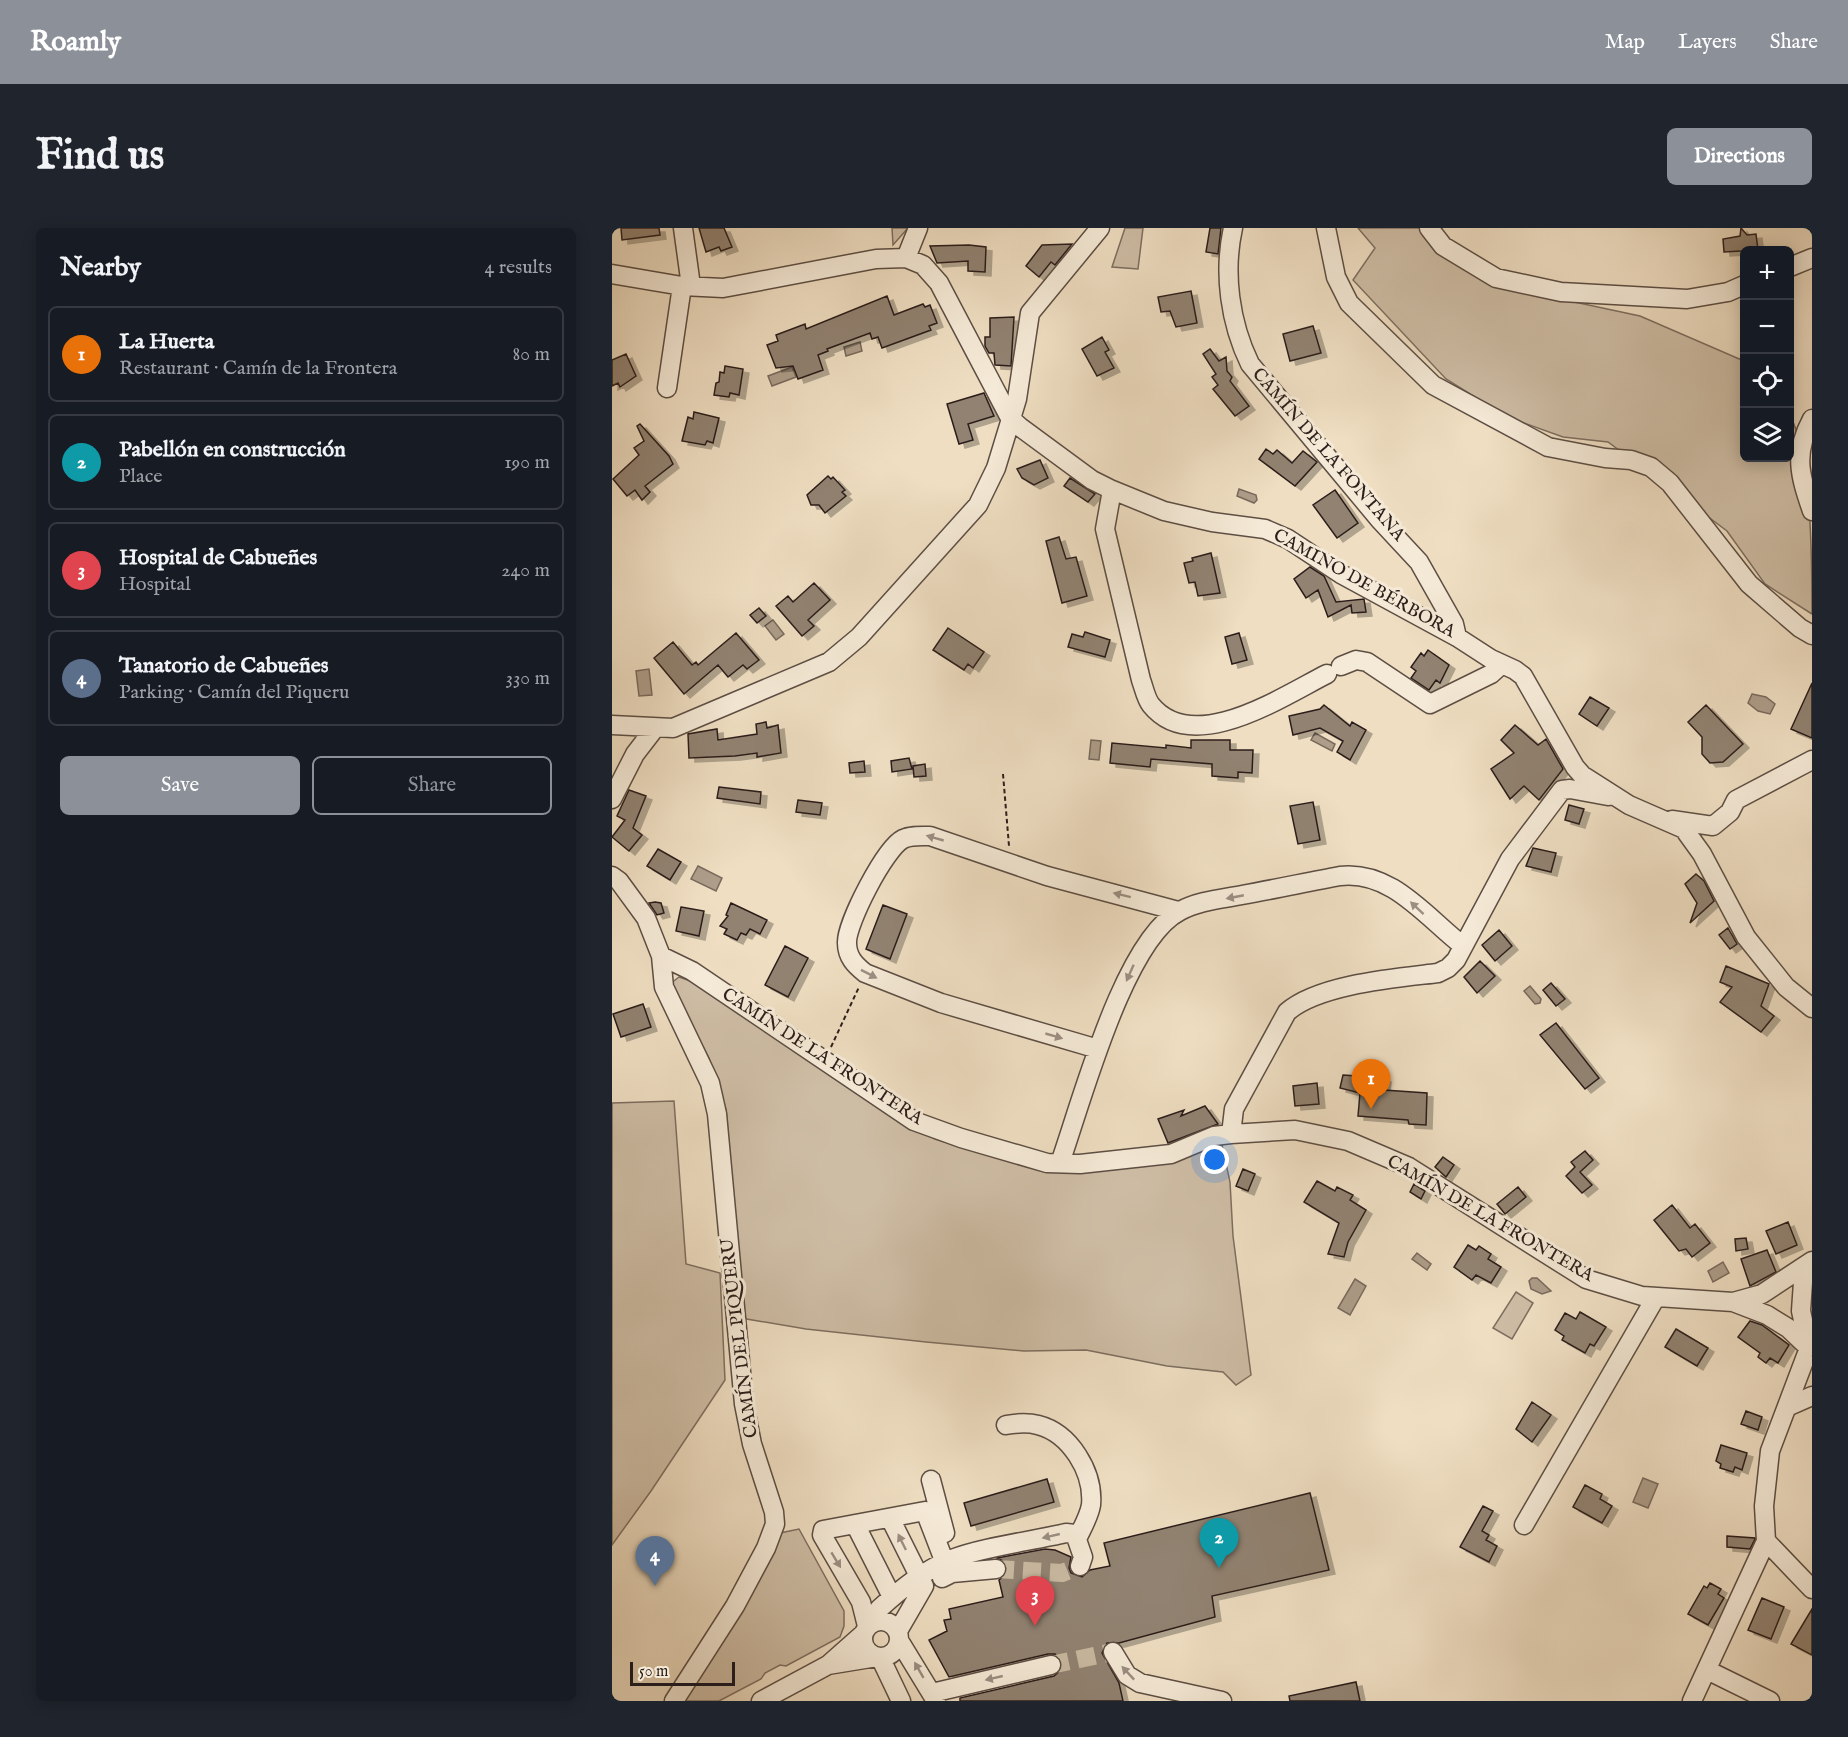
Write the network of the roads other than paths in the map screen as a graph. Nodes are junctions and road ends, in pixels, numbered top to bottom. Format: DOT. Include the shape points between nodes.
graph roads {
  1 [pos="683,228"];
  2 [pos="918,228"];
  3 [pos="1100,228"];
  4 [pos="1233,228"];
  5 [pos="1326,228"];
  6 [pos="1430,228"];
  7 [pos="906,258"];
  8 [pos="1812,258"];
  9 [pos="1794,265"];
  10 [pos="612,274"];
  11 [pos="687,286"];
  12 [pos="1740,287"];
  13 [pos="667,388"];
  14 [pos="1010,418"];
  15 [pos="1812,419"];
  16 [pos="1112,490"];
  17 [pos="1812,511"];
  18 [pos="1812,635"];
  19 [pos="1457,636"];
  20 [pos="1502,664"];
  21 [pos="612,725"];
  22 [pos="655,728"];
  23 [pos="1812,760"];
  24 [pos="1616,797"];
  25 [pos="612,799"];
  26 [pos="1658,818"];
  27 [pos="612,876"];
  28 [pos="1178,911"];
  29 [pos="1462,945"];
  30 [pos="661,956"];
  31 [pos="1812,1008"];
  32 [pos="1098,1049"];
  33 [pos="1231,1134"];
  34 [pos="1060,1163"];
  35 [pos="1808,1264"];
  36 [pos="1656,1297"];
  37 [pos="1732,1302"];
  38 [pos="1811,1351"];
  39 [pos="1812,1396"];
  40 [pos="1787,1407"];
  41 [pos="1006,1425"];
  42 [pos="931,1480"];
  43 [pos="890,1518"];
  44 [pos="855,1524"];
  45 [pos="1524,1525"];
  46 [pos="1077,1539"];
  47 [pos="1766,1541"];
  48 [pos="950,1565"];
  49 [pos="1080,1566"];
  50 [pos="996,1569"];
  51 [pos="921,1581"];
  52 [pos="1812,1589"];
  53 [pos="892,1598"];
  54 [pos="869,1627"];
  55 [pos="899,1636"];
  56 [pos="1113,1652"];
  57 [pos="879,1657"];
  58 [pos="1051,1665"];
  59 [pos="822,1669"];
  60 [pos="1707,1670"];
  61 [pos="934,1697"];
  62 [pos="674,1701"];
  63 [pos="761,1701"];
  64 [pos="901,1701"];
  65 [pos="1222,1701"];
  66 [pos="1692,1701"];
  67 [pos="1770,1701"];
  1 -- 11 [label="street"];
  2 -- 7 [label="street"];
  3 -- 14 [label="street" via="1030,313 1022,374"];
  4 -- 19 [label="street, CAMÍN DE LA FONTANA" via="1229,296 1239,342 1250,364 1419,562"];
  5 -- 18 [label="street" via="1336,278 1349,303 1433,385 1548,447 1631,460 1651,467 1671,483 1749,584"];
  6 -- 12 [label="street" via="1443,246 1496,278 1560,292 1687,299"];
  7 -- 11 [label="street" via="876,259 723,288"];
  7 -- 14 [label="street, CAMINO DE BÉRBORA" via="922,266 939,283"];
  8 -- 9 [label="street"];
  10 -- 11 [label="street"];
  11 -- 13 [label="street"];
  14 -- 16 [label="street, CAMINO DE BÉRBORA" via="1092,480"];
  14 -- 22 [label="street" via="996,468 978,506 859,637 829,662 673,728"];
  15 -- 17 [label="street" via="1799,462"];
  16 -- 19 [label="street, CAMINO DE BÉRBORA" via="1164,511 1273,532 1341,574"];
  16 -- 20 [label="street" via="1105,529 1141,680 1150,704 1180,725 1218,723 1254,711 1356,660 1367,662 1430,704 1491,674"];
  19 -- 20 [label="street, CAMINO DE BÉRBORA"];
  20 -- 24 [label="street, CAMINO DE BÉRBORA" via="1523,676 1575,767"];
  21 -- 22 [label="street"];
  22 -- 25 [label="street" via="635,754"];
  23 -- 26 [label="street" via="1736,800 1730,812 1713,826"];
  24 -- 26 [label="street, CAMINO DE BÉRBORA"];
  24 -- 29 [label="street" via="1562,790 1509,859"];
  26 -- 31 [label="street, CAMINO DE BÉRBORA" via="1684,829 1702,854 1746,937 1786,987"];
  27 -- 30 [label="street, CAMÍN DEL PIQUERU" via="646,918"];
  29 -- 28 [label="street, one-way" via="1400,892 1362,875 1251,893"];
  28 -- 32 [label="street, one-way" via="1144,945"];
  28 -- 32 [label="street, one-way" via="1010,864 930,836 903,839 883,860 848,933 850,958 865,974 941,1004"];
  29 -- 33 [label="street" via="1456,960 1438,973 1366,982 1297,1004 1287,1012 1234,1109"];
  30 -- 34 [label="street, CAMÍN DE LA FRONTERA" via="692,971 914,1121 1047,1163"];
  30 -- 62 [label="street, CAMÍN DEL PIQUERU" via="664,987 710,1083 717,1114 744,1404 775,1524 735,1606"];
  32 -- 34 [label="street"];
  33 -- 34 [label="street, CAMÍN DE LA FRONTERA" via="1214,1136 1171,1154"];
  33 -- 36 [label="street, CAMÍN DE LA FRONTERA" via="1295,1130 1348,1141 1409,1167 1586,1279"];
  35 -- 37 [label="street" via="1762,1294"];
  35 -- 38 [label="street" via="1801,1311"];
  36 -- 37 [label="street, CAMÍN DE LA FRONTERA"];
  36 -- 45 [label="street"];
  37 -- 38 [label="street" via="1788,1328"];
  38 -- 40 [label="street"];
  39 -- 40 [label="street"];
  40 -- 47 [label="street" via="1770,1450 1764,1506"];
  41 -- 46 [label="street" via="1039,1425 1065,1441 1078,1455 1086,1472 1091,1505"];
  42 -- 48 [label="street"];
  43 -- 44 [label="street"];
  43 -- 48 [label="street" via="926,1511"];
  51 -- 43 [label="street, one-way"];
  44 -- 53 [label="street"];
  44 -- 54 [label="street, one-way" via="823,1530 822,1535 861,1602"];
  46 -- 48 [label="street, one-way" via="1075,1534 1066,1533"];
  46 -- 49 [label="street" via="1083,1557"];
  47 -- 52 [label="street"];
  47 -- 60 [label="street"];
  48 -- 50 [label="street"];
  48 -- 51 [label="street"];
  51 -- 53 [label="street"];
  51 -- 55 [label="street"];
  53 -- 54 [label="street" via="879,1609"];
  54 -- 55 [label="street" via="890,1622"];
  54 -- 57 [label="street" via="867,1651"];
  54 -- 59 [label="street"];
  55 -- 57 [label="street" via="891,1655"];
  61 -- 55 [label="street, one-way"];
  65 -- 56 [label="street, one-way" via="1140,1683 1126,1675"];
  57 -- 59 [label="street"];
  57 -- 64 [label="street"];
  58 -- 61 [label="street, one-way"];
  59 -- 63 [label="street"];
  60 -- 66 [label="street"];
  60 -- 67 [label="street"];
}
